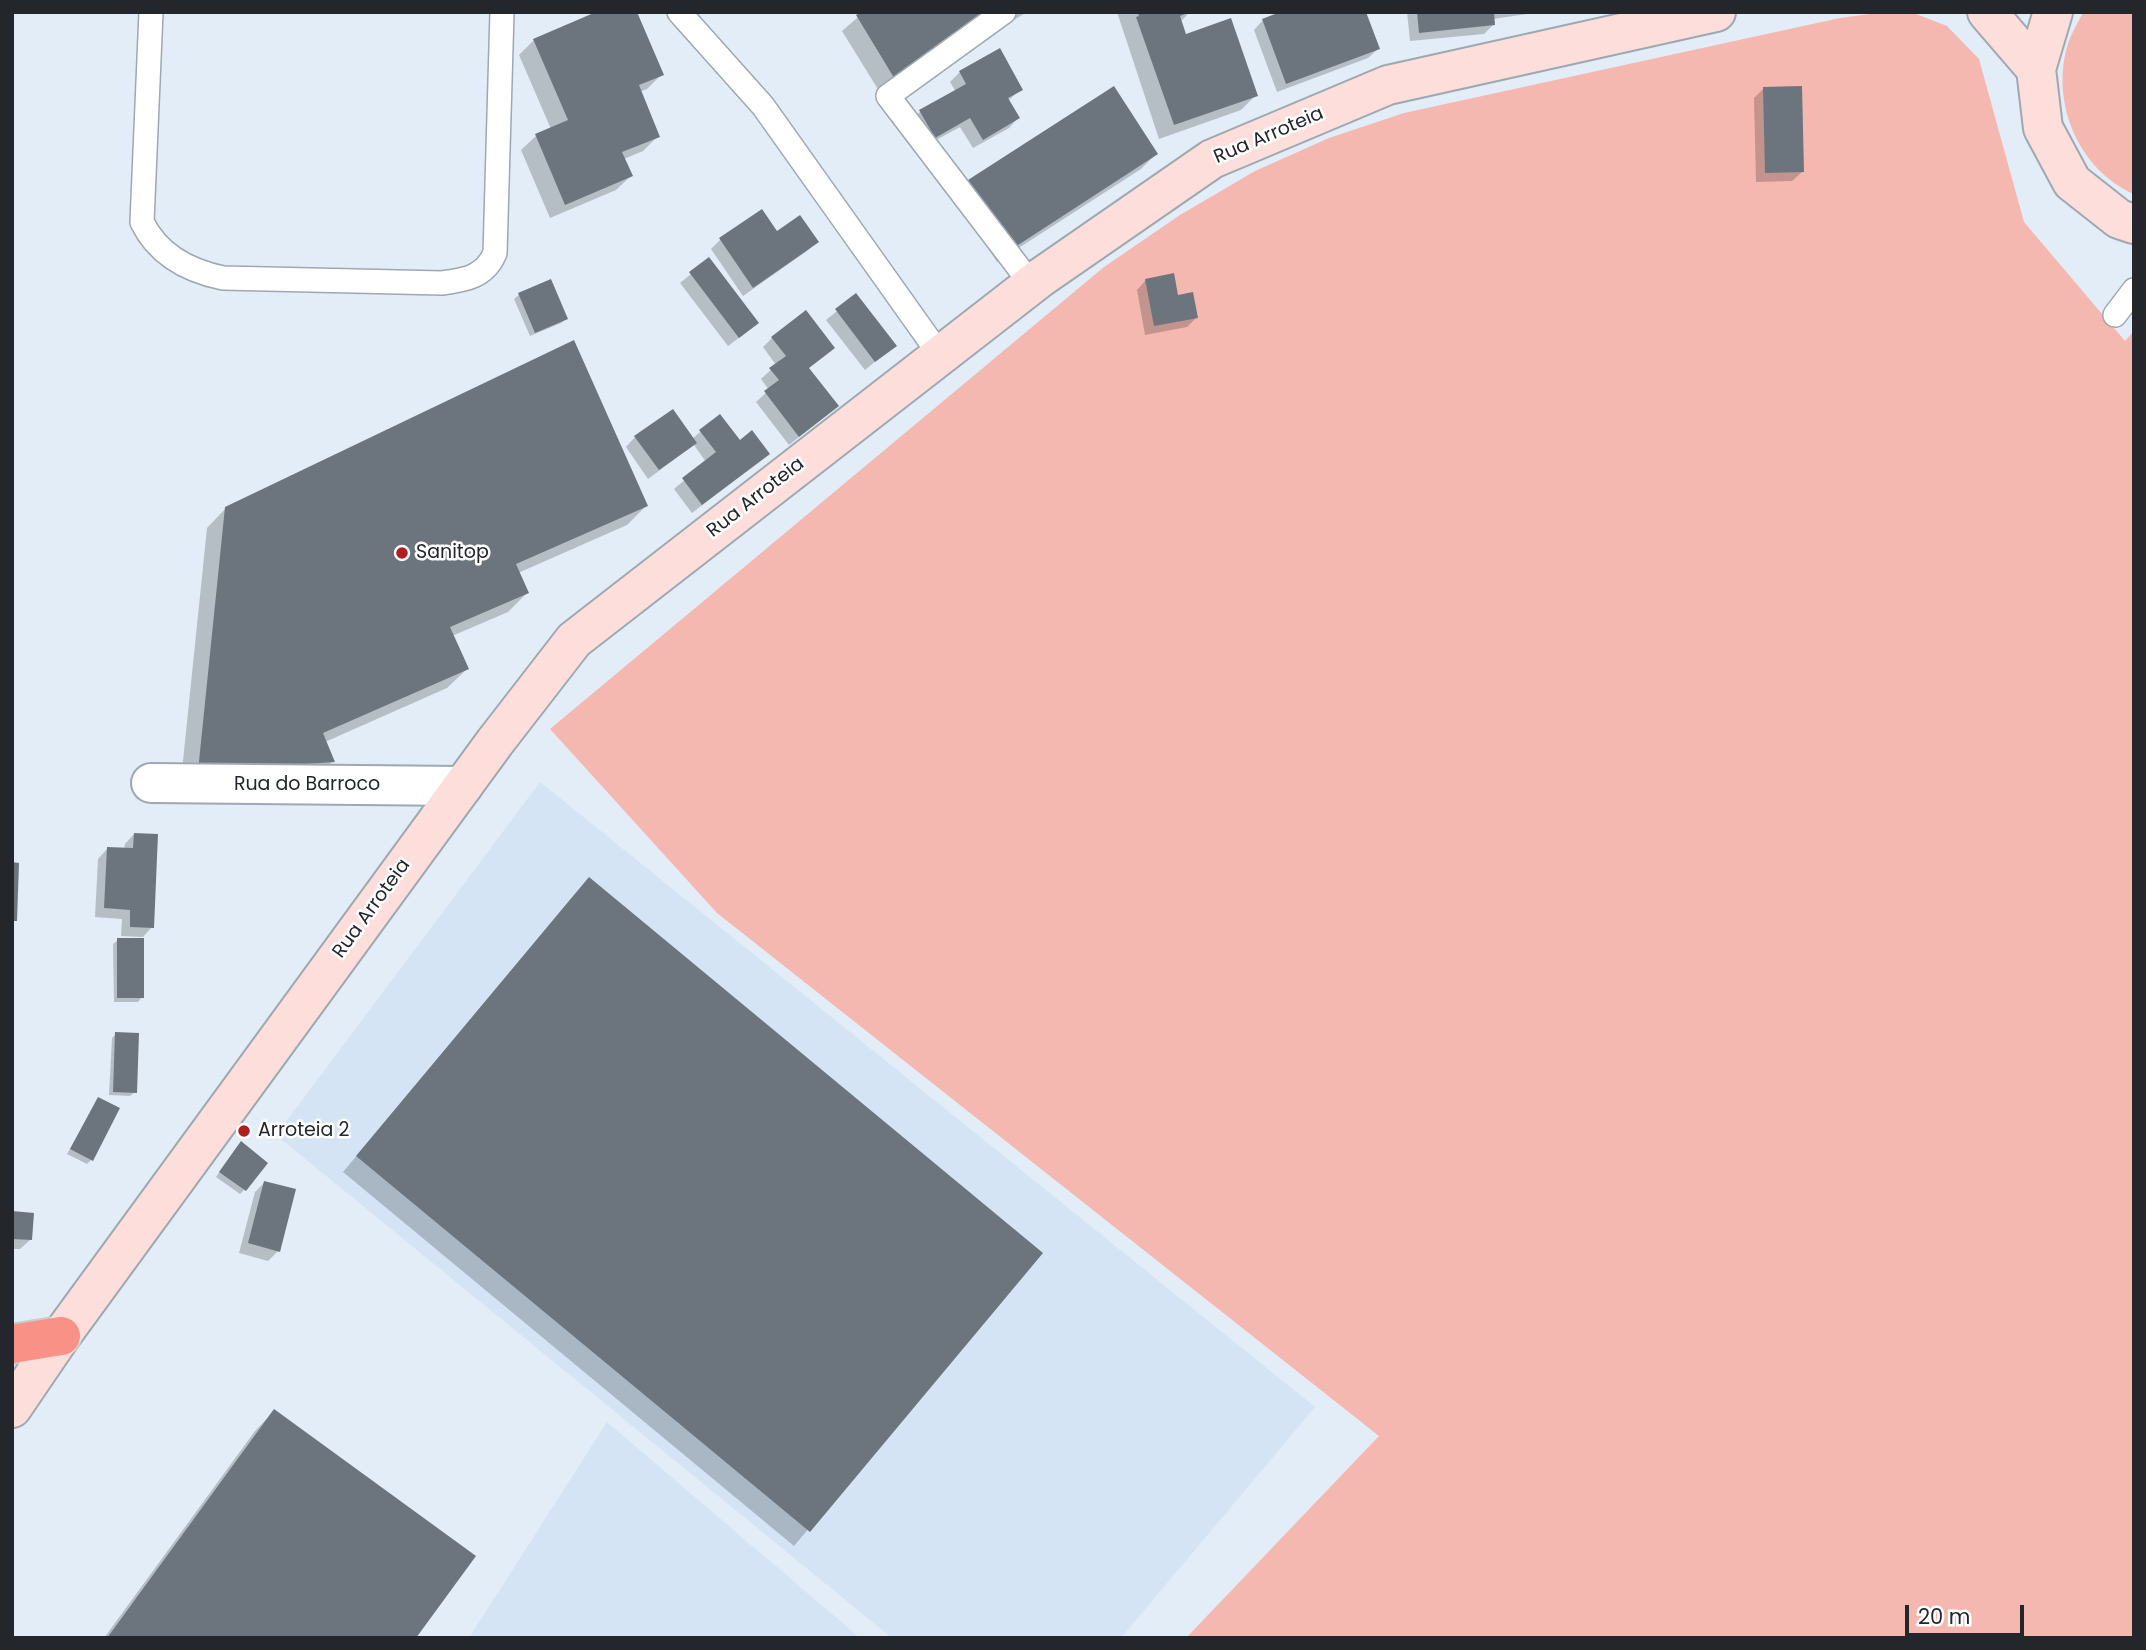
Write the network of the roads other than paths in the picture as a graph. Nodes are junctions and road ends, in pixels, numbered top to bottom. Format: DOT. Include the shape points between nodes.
graph roads {
  1 [pos="151,12"];
  2 [pos="502,12"];
  3 [pos="679,12"];
  4 [pos="1004,12"];
  5 [pos="1987,12"];
  6 [pos="2053,12"];
  7 [pos="1696,14"];
  8 [pos="2036,69"];
  9 [pos="2134,224"];
  10 [pos="1032,285"];
  11 [pos="2134,290"];
  12 [pos="2115,315"];
  13 [pos="940,355"];
  14 [pos="151,783"];
  15 [pos="463,786"];
  16 [pos="61,1336"];
  17 [pos="12,1344"];
  18 [pos="12,1408"];
  1 -- 2 [label="lane" via="142,222 160,249 198,273 223,278 442,283 480,274 495,254"];
  3 -- 13 [label="lane" via="763,106"];
  4 -- 10 [label="lane" via="888,96"];
  5 -- 8 [label="street"];
  6 -- 8 [label="street"];
  7 -- 10 [label="street, Rua Arroteia" via="1388,85 1212,159"];
  8 -- 9 [label="street" via="2043,128 2072,182 2119,219"];
  10 -- 13 [label="street, Rua Arroteia"];
  11 -- 12 [label="lane"];
  13 -- 15 [label="street, Rua Arroteia" via="574,640"];
  14 -- 15 [label="street, Rua do Barroco"];
  15 -- 16 [label="street, Rua Arroteia"];
  16 -- 17 [label="highway"];
  16 -- 18 [label="street, Rua Arroteia"];
}
